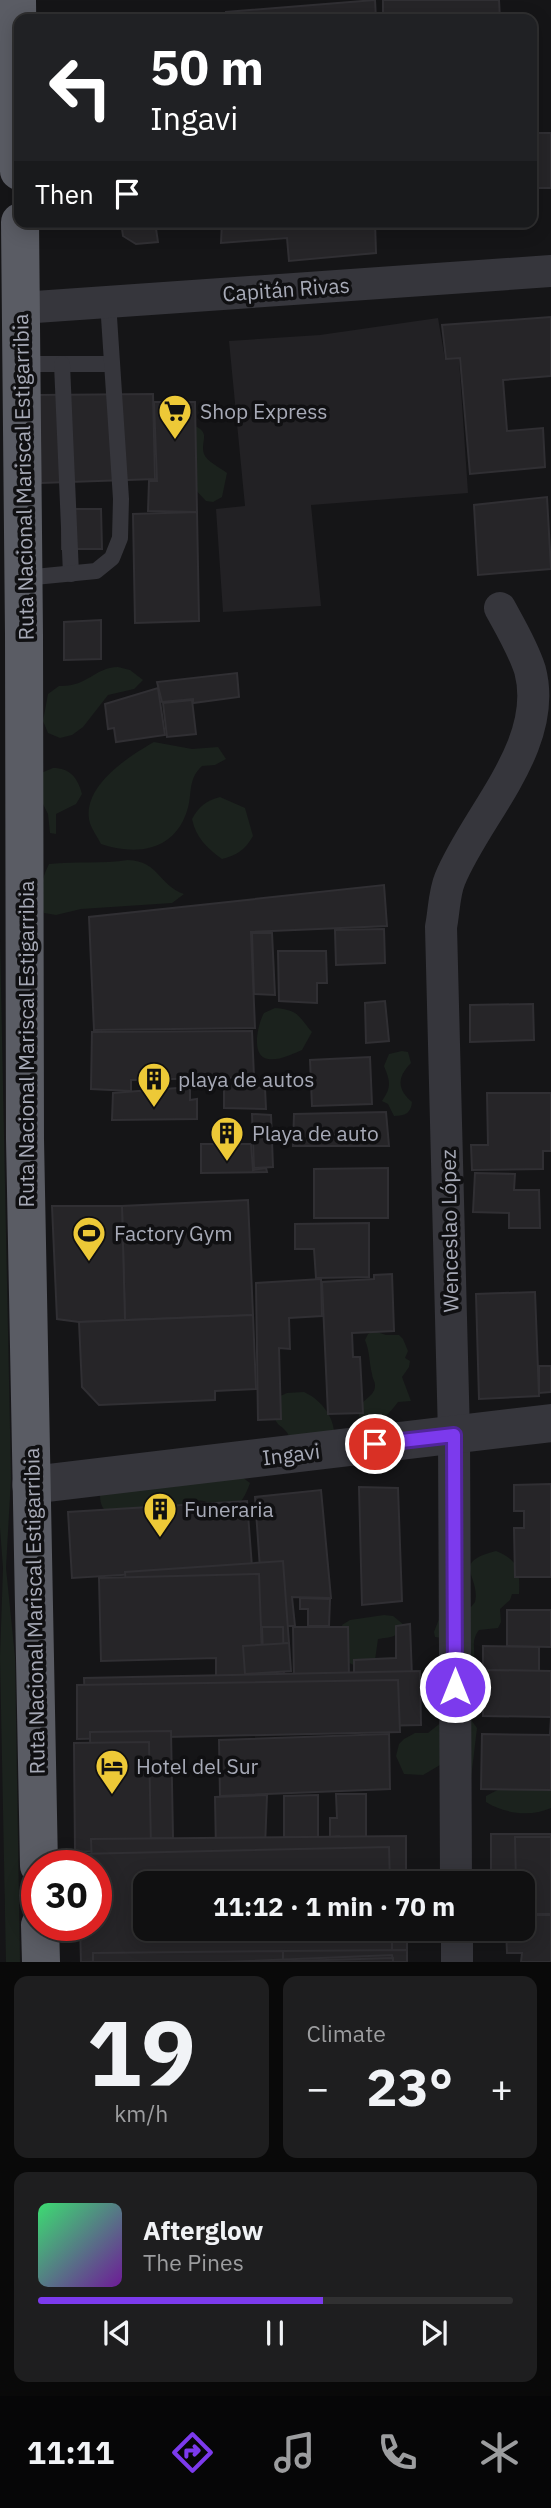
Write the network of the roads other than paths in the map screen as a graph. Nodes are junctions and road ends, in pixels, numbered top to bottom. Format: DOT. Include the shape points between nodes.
graph roads {
  1 [pos="20,228"];
  2 [pos="551,271"];
  3 [pos="108,302"];
  4 [pos="21,308"];
  5 [pos="22,364"];
  6 [pos="62,364"];
  7 [pos="112,364"];
  8 [pos="71,574"];
  9 [pos="24,578"];
  10 [pos="500,608"];
  11 [pos="551,1423"];
  12 [pos="454,1435"];
  13 [pos="31,1485"];
  14 [pos="39,1850"];
  15 [pos="456,1871"];
  16 [pos="40,1941"];
  17 [pos="457,1941"];
  18 [pos="41,1962"];
  19 [pos="457,1962"];
  1 -- 4 [label="highway, Ruta Nacional Mariscal Estigarribia"];
  2 -- 3 [label="street, Capitán Rivas"];
  3 -- 4 [label="street, Capitán Rivas"];
  3 -- 7 [label="lane"];
  4 -- 5 [label="highway, Ruta Nacional Mariscal Estigarribia"];
  5 -- 6 [label="lane"];
  5 -- 9 [label="highway, Ruta Nacional Mariscal Estigarribia"];
  6 -- 7 [label="lane"];
  6 -- 8 [label="lane"];
  7 -- 8 [label="lane" via="120,538 112,558 96,571"];
  8 -- 9 [label="lane"];
  9 -- 13 [label="highway, Ruta Nacional Mariscal Estigarribia"];
  10 -- 12 [label="street, Wenceslao López" via="530,672 527,734 449,881 441,926"];
  11 -- 12 [label="street, Ingavi"];
  12 -- 13 [label="street, Ingavi"];
  12 -- 15 [label="street, Wenceslao López"];
  13 -- 14 [label="highway, Ruta Nacional Mariscal Estigarribia"];
  16 -- 18 [label="highway"];
  17 -- 19 [label="street"];
}
